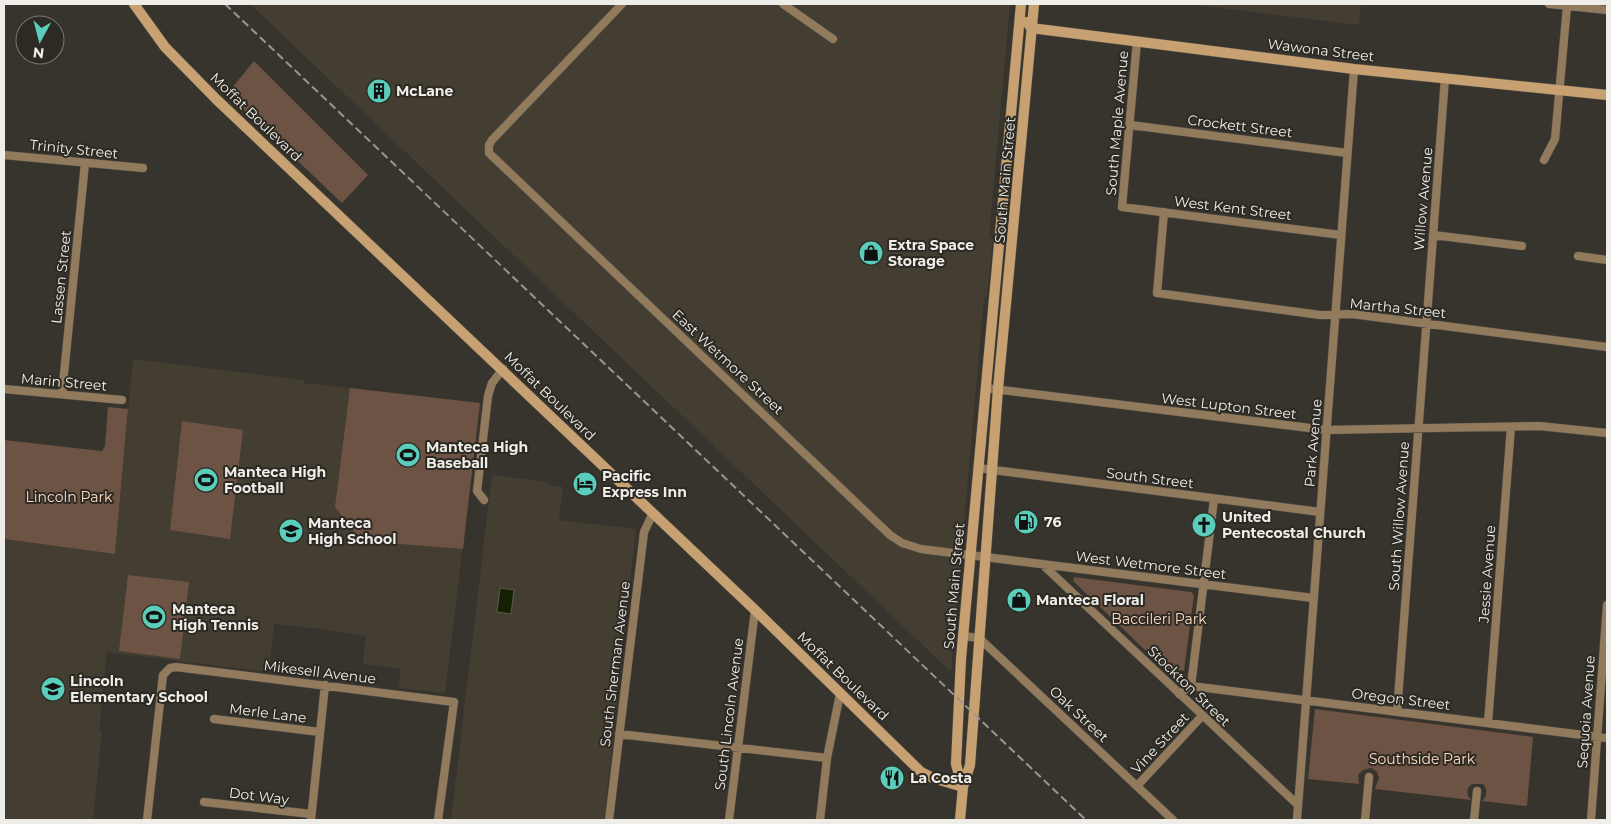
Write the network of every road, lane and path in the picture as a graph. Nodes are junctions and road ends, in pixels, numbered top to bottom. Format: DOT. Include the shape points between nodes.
graph roads {
  1 [pos="134,4"];
  2 [pos="622,4"];
  3 [pos="783,4"];
  4 [pos="1021,4"];
  5 [pos="1026,4"];
  6 [pos="1034,4"];
  7 [pos="1549,4"];
  8 [pos="1567,6"];
  9 [pos="1607,10"];
  10 [pos="1031,28"];
  11 [pos="833,39"];
  12 [pos="1137,41"];
  13 [pos="1354,69"];
  14 [pos="1445,78"];
  15 [pos="1560,90"];
  16 [pos="1607,96"];
  17 [pos="1130,124"];
  18 [pos="1347,153"];
  19 [pos="4,155"];
  20 [pos="1544,160"];
  21 [pos="85,163"];
  22 [pos="143,168"];
  23 [pos="1005,192"];
  24 [pos="1018,193"];
  25 [pos="1122,207"];
  26 [pos="1164,212"];
  27 [pos="1341,235"];
  28 [pos="1433,235"];
  29 [pos="1522,246"];
  30 [pos="1578,256"];
  31 [pos="1607,260"];
  32 [pos="1336,315"];
  33 [pos="1426,323"];
  34 [pos="1607,347"];
  35 [pos="502,369"];
  36 [pos="985,388"];
  37 [pos="4,389"];
  38 [pos="998,389"];
  39 [pos="62,394"];
  40 [pos="122,400"];
  41 [pos="1511,427"];
  42 [pos="1326,430"];
  43 [pos="1418,430"];
  44 [pos="1607,433"];
  45 [pos="978,468"];
  46 [pos="992,470"];
  47 [pos="1214,499"];
  48 [pos="484,500"];
  49 [pos="1320,512"];
  50 [pos="653,513"];
  51 [pos="970,554"];
  52 [pos="986,556"];
  53 [pos="1042,564"];
  54 [pos="1204,584"];
  55 [pos="1313,598"];
  56 [pos="1607,605"];
  57 [pos="755,610"];
  58 [pos="963,636"];
  59 [pos="1606,636"];
  60 [pos="979,638"];
  61 [pos="325,685"];
  62 [pos="1191,686"];
  63 [pos="840,694"];
  64 [pos="1179,694"];
  65 [pos="1306,700"];
  66 [pos="1397,712"];
  67 [pos="1202,716"];
  68 [pos="214,719"];
  69 [pos="1488,723"];
  70 [pos="320,732"];
  71 [pos="619,734"];
  72 [pos="1597,737"];
  73 [pos="1607,738"];
  74 [pos="737,747"];
  75 [pos="826,758"];
  76 [pos="1369,777"];
  77 [pos="1137,786"];
  78 [pos="963,787"];
  79 [pos="1477,791"];
  80 [pos="204,802"];
  81 [pos="1298,805"];
  82 [pos="311,817"];
  83 [pos="147,820"];
  84 [pos="438,820"];
  85 [pos="609,820"];
  86 [pos="729,820"];
  87 [pos="820,820"];
  88 [pos="960,820"];
  89 [pos="1173,820"];
  90 [pos="1296,820"];
  91 [pos="1365,820"];
  92 [pos="1474,820"];
  93 [pos="1591,820"];
  1 -- 35 [label="main road, Moffat Boulevard" via="165,47 216,99"];
  2 -- 51 [label="street, East Wetmore Street" via="496,136 488,149 890,535 910,546"];
  3 -- 11 [label="street"];
  4 -- 23 [label="main road, South Main Street"];
  5 -- 10 [label="main road" via="1027,22"];
  6 -- 10 [label="main road, South Main Street"];
  7 -- 8 [label="street"];
  8 -- 9 [label="street"];
  8 -- 15 [label="street"];
  10 -- 12 [label="main road, Wawona Street"];
  10 -- 24 [label="main road, South Main Street"];
  12 -- 13 [label="main road, Wawona Street"];
  12 -- 17 [label="street, South Maple Avenue"];
  13 -- 14 [label="main road, Wawona Street"];
  13 -- 18 [label="street, Park Avenue"];
  14 -- 15 [label="main road, Wawona Street"];
  14 -- 28 [label="street, Willow Avenue"];
  15 -- 16 [label="main road, Wawona Street"];
  15 -- 20 [label="street" via="1555,139"];
  17 -- 18 [label="street, Crockett Street"];
  17 -- 25 [label="street, South Maple Avenue"];
  18 -- 27 [label="street, Park Avenue"];
  19 -- 21 [label="street, Trinity Street"];
  21 -- 22 [label="street, Trinity Street"];
  21 -- 39 [label="street, Lassen Street"];
  23 -- 24 [label="main road"];
  23 -- 36 [label="main road, South Main Street"];
  24 -- 38 [label="main road, South Main Street"];
  25 -- 26 [label="street, West Kent Street"];
  26 -- 27 [label="street, West Kent Street"];
  26 -- 32 [label="street, Martha Street" via="1157,294"];
  27 -- 32 [label="street, Park Avenue"];
  28 -- 29 [label="street"];
  28 -- 33 [label="street, Willow Avenue"];
  30 -- 31 [label="street"];
  32 -- 33 [label="street, Martha Street"];
  32 -- 42 [label="street, Park Avenue"];
  33 -- 34 [label="street, Martha Street"];
  33 -- 43 [label="street, South Willow Avenue"];
  35 -- 48 [label="street" via="488,396 477,491"];
  35 -- 50 [label="main road, Moffat Boulevard"];
  36 -- 38 [label="street"];
  36 -- 45 [label="main road, South Main Street"];
  37 -- 39 [label="street, Marin Street"];
  38 -- 42 [label="street, West Lupton Street"];
  38 -- 46 [label="main road, South Main Street"];
  39 -- 40 [label="street, Marin Street"];
  41 -- 43 [label="street, West Lupton Street"];
  41 -- 44 [label="street, West Lupton Street"];
  41 -- 69 [label="street, Jessie Avenue"];
  42 -- 43 [label="street, West Lupton Street"];
  42 -- 49 [label="street, Park Avenue"];
  43 -- 66 [label="street, South Willow Avenue"];
  45 -- 46 [label="street, South Street"];
  45 -- 51 [label="main road, South Main Street"];
  46 -- 47 [label="street, South Street"];
  46 -- 52 [label="main road, South Main Street"];
  47 -- 49 [label="street, South Street"];
  47 -- 54 [label="street"];
  49 -- 55 [label="street, Park Avenue"];
  50 -- 57 [label="main road, Moffat Boulevard"];
  50 -- 71 [label="street, South Sherman Avenue" via="644,532"];
  51 -- 52 [label="street, East Wetmore Street"];
  51 -- 58 [label="main road, South Main Street"];
  52 -- 53 [label="street, West Wetmore Street"];
  52 -- 60 [label="main road, South Main Street"];
  53 -- 54 [label="street, West Wetmore Street"];
  53 -- 64 [label="street, Stockton Street"];
  54 -- 55 [label="street, West Wetmore Street"];
  54 -- 62 [label="street"];
  55 -- 65 [label="street, Park Avenue"];
  56 -- 59 [label="street, Sequoia Avenue"];
  57 -- 63 [label="main road, Moffat Boulevard"];
  57 -- 74 [label="street, South Lincoln Avenue"];
  58 -- 60 [label="street"];
  58 -- 78 [label="main road, South Main Street" via="956,764"];
  59 -- 72 [label="street, Sequoia Avenue"];
  60 -- 77 [label="street, Oak Street"];
  60 -- 78 [label="main road, South Main Street" via="970,764"];
  61 -- 70 [label="street"];
  61 -- 83 [label="street, Mikesell Avenue" via="170,668 163,675"];
  61 -- 84 [label="street, Mikesell Avenue" via="454,702"];
  62 -- 64 [label="street, Vine Street"];
  62 -- 65 [label="street, Oregon Street"];
  63 -- 75 [label="street"];
  63 -- 78 [label="main road, Moffat Boulevard" via="921,772"];
  64 -- 67 [label="street, Stockton Street"];
  65 -- 66 [label="street, Oregon Street"];
  65 -- 81 [label="street, Park Avenue"];
  66 -- 69 [label="street, Oregon Street"];
  67 -- 77 [label="street, Vine Street"];
  67 -- 81 [label="street, Stockton Street"];
  68 -- 70 [label="street, Merle Lane"];
  69 -- 72 [label="street, Oregon Street"];
  70 -- 82 [label="street"];
  71 -- 74 [label="street"];
  71 -- 85 [label="street, South Sherman Avenue"];
  72 -- 73 [label="street, Oregon Street"];
  72 -- 93 [label="street, Sequoia Avenue"];
  74 -- 75 [label="street"];
  74 -- 86 [label="street, South Lincoln Avenue"];
  75 -- 87 [label="street"];
  76 -- 91 [label="street"];
  77 -- 89 [label="street, Oak Street"];
  78 -- 88 [label="main road, South Main Street"];
  79 -- 92 [label="street"];
  80 -- 82 [label="street, Dot Way"];
  81 -- 90 [label="street, Park Avenue"];
}
